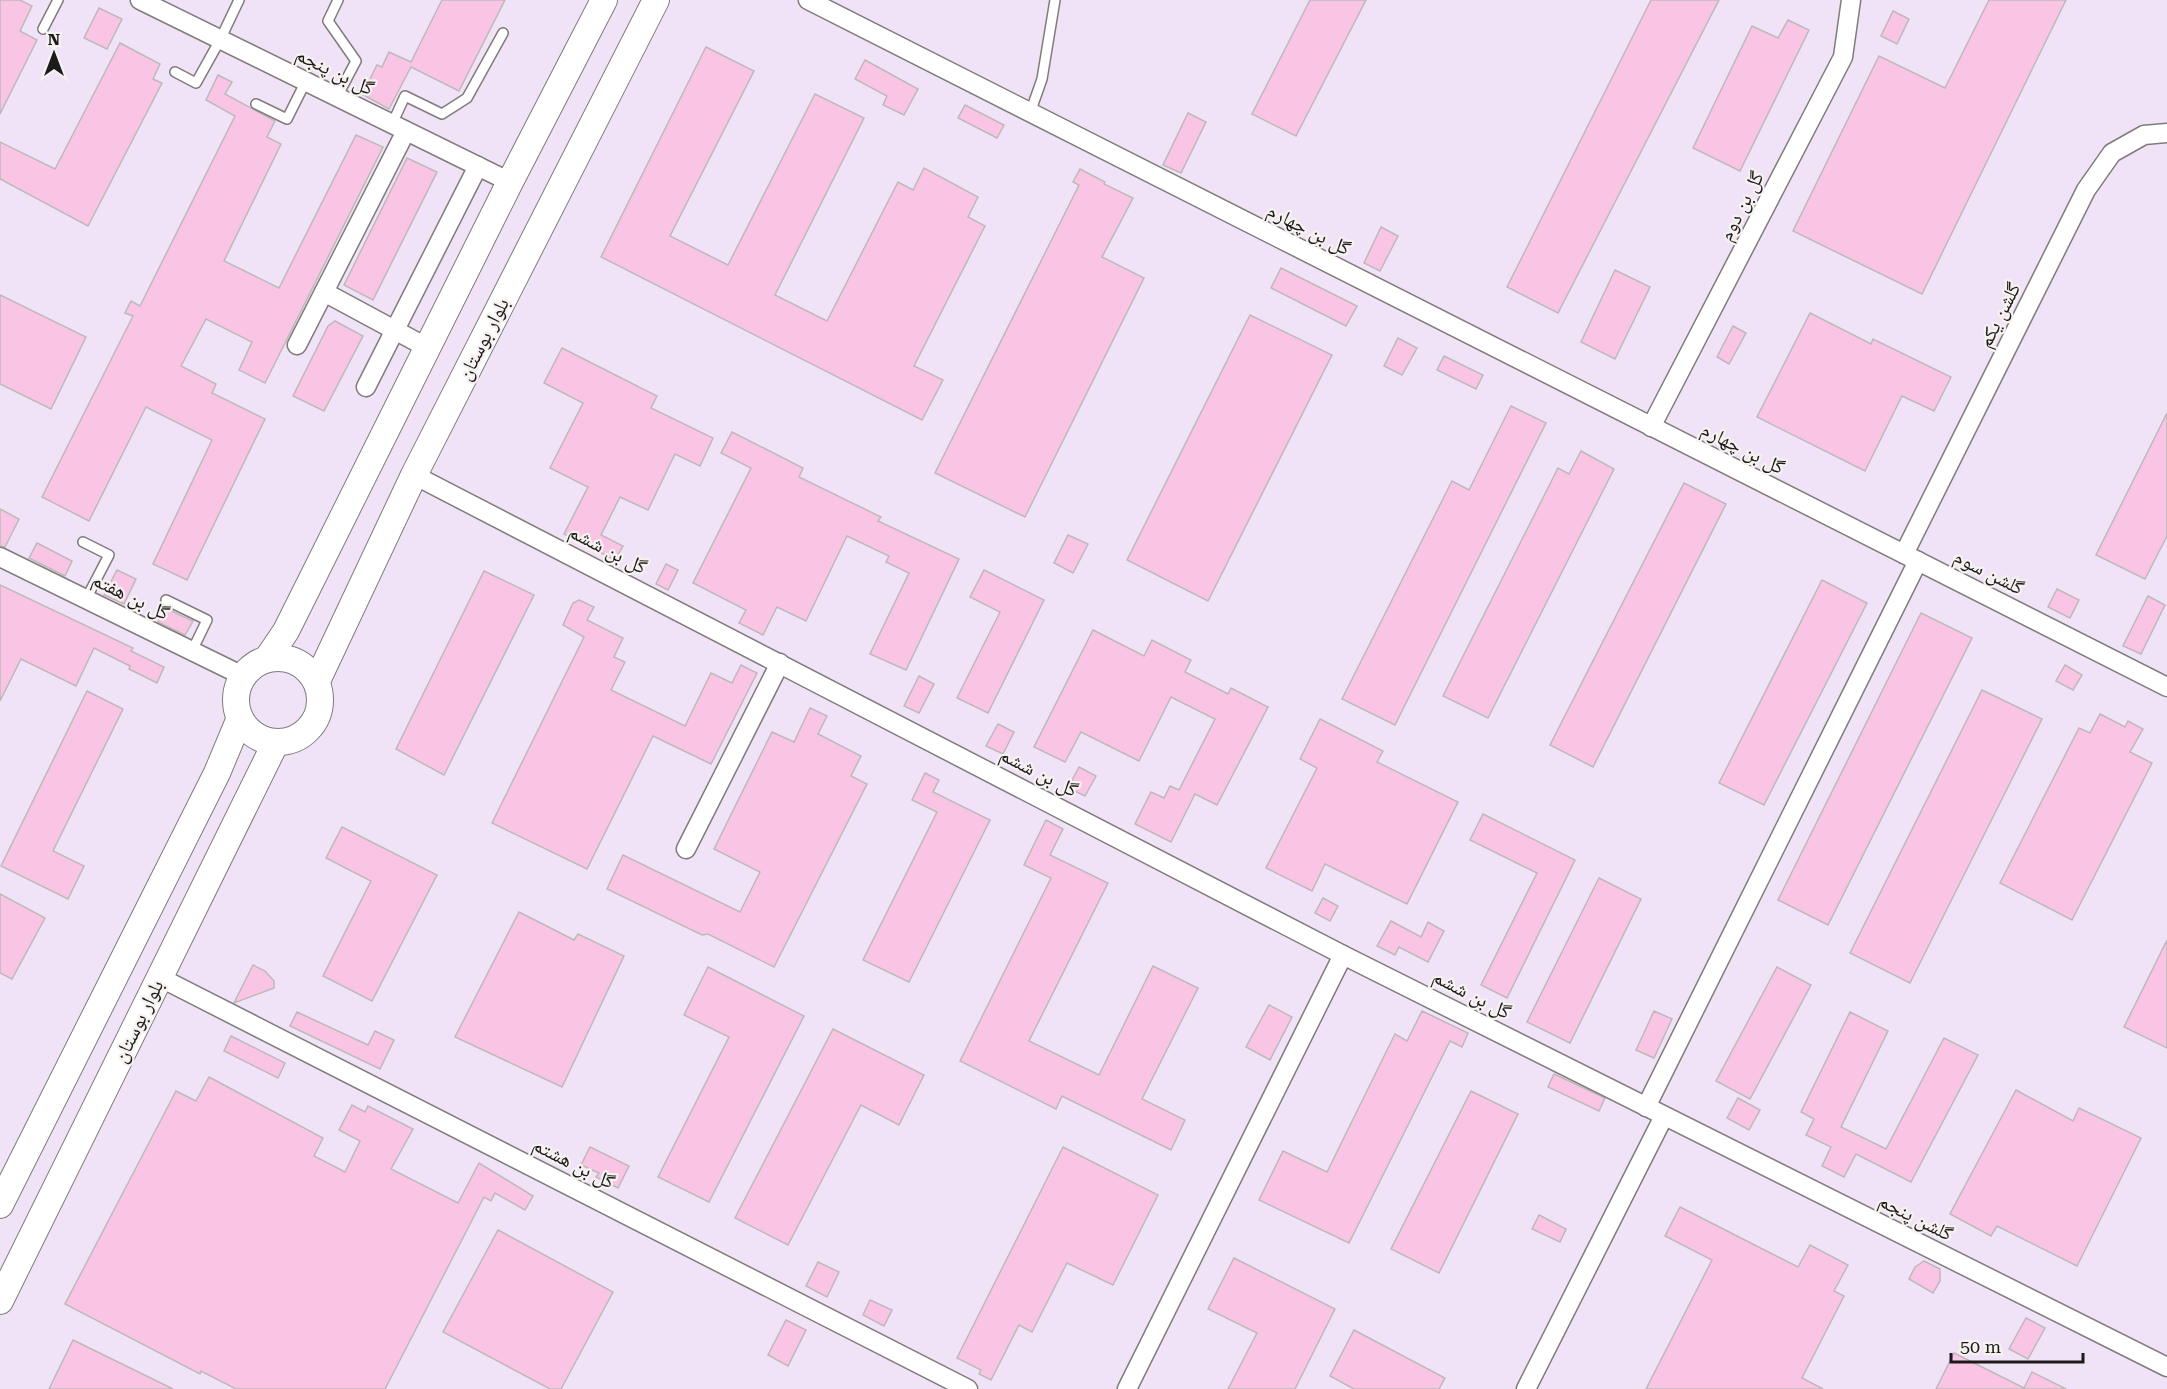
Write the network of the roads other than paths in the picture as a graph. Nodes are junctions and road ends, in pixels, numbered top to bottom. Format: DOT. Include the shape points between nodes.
graph roads {
  1 [pos="58,0"];
  2 [pos="140,0"];
  3 [pos="239,0"];
  4 [pos="338,0"];
  5 [pos="604,0"];
  6 [pos="656,0"];
  7 [pos="808,0"];
  8 [pos="1055,0"];
  9 [pos="1851,0"];
  10 [pos="43,29"];
  11 [pos="503,33"];
  12 [pos="220,39"];
  13 [pos="175,72"];
  14 [pos="306,81"];
  15 [pos="338,97"];
  16 [pos="256,104"];
  17 [pos="1030,113"];
  18 [pos="399,127"];
  19 [pos="2167,133"];
  20 [pos="478,166"];
  21 [pos="510,182"];
  22 [pos="324,292"];
  23 [pos="395,330"];
  24 [pos="297,345"];
  25 [pos="428,348"];
  26 [pos="366,387"];
  27 [pos="1652,427"];
  28 [pos="414,475"];
  29 [pos="1791,498"];
  30 [pos="83,542"];
  31 [pos="0,557"];
  32 [pos="1911,558"];
  33 [pos="86,599"];
  34 [pos="166,600"];
  35 [pos="192,651"];
  36 [pos="267,659"];
  37 [pos="780,663"];
  38 [pos="243,676"];
  39 [pos="317,681"];
  40 [pos="2167,687"];
  41 [pos="240,718"];
  42 [pos="276,742"];
  43 [pos="686,849"];
  44 [pos="1343,954"];
  45 [pos="159,977"];
  46 [pos="1646,1107"];
  47 [pos="1664,1116"];
  48 [pos="1,1200"];
  49 [pos="0,1300"];
  50 [pos="2167,1367"];
  51 [pos="968,1389"];
  52 [pos="1127,1389"];
  53 [pos="1526,1389"];
  1 -- 10 [label="lane"];
  2 -- 12 [label="street, گل بن پنجم"];
  3 -- 12 [label="lane"];
  4 -- 15 [label="lane" via="328,21 356,61"];
  5 -- 21 [label="street"];
  6 -- 28 [label="street, بلوار بوستان"];
  7 -- 17 [label="street, گل بن چهارم"];
  8 -- 17 [label="lane" via="1042,80"];
  9 -- 27 [label="street, گل بن دوم" via="1843,57"];
  11 -- 18 [label="lane" via="467,98 442,114 405,96"];
  12 -- 13 [label="lane" via="196,83"];
  12 -- 14 [label="street, گل بن پنجم"];
  14 -- 15 [label="street, گل بن پنجم"];
  14 -- 16 [label="lane" via="287,119"];
  15 -- 18 [label="street, گل بن پنجم"];
  17 -- 27 [label="street, گل بن چهارم"];
  18 -- 20 [label="street, گل بن پنجم"];
  18 -- 22 [label="street"];
  19 -- 32 [label="street, گلشن یکم" via="2144,135 2112,153 2086,190"];
  20 -- 21 [label="street, گل بن پنجم"];
  20 -- 23 [label="street"];
  21 -- 25 [label="street"];
  22 -- 23 [label="street"];
  22 -- 24 [label="street"];
  23 -- 25 [label="street"];
  23 -- 26 [label="street"];
  25 -- 36 [label="street" via="286,631"];
  27 -- 29 [label="street, گل بن چهارم"];
  28 -- 37 [label="street, گل بن ششم"];
  28 -- 39 [label="street, بلوار بوستان"];
  29 -- 32 [label="street, گلشن سوم"];
  30 -- 33 [label="lane" via="109,555"];
  31 -- 33 [label="street, گل بن هفتم"];
  32 -- 40 [label="street, گلشن سوم"];
  32 -- 46 [label="street, گلشن یکم"];
  33 -- 35 [label="street, گل بن هفتم"];
  34 -- 35 [label="lane" via="207,620"];
  35 -- 38 [label="street, گل بن هفتم"];
  36 -- 38 [label="street" via="253,665"];
  36 -- 39 [label="street" via="296,661"];
  37 -- 43 [label="street"];
  37 -- 44 [label="street, گل بن ششم"];
  38 -- 41 [label="street" via="237,689"];
  39 -- 42 [label="street" via="321,705 310,728 294,738"];
  41 -- 42 [label="street" via="255,735"];
  41 -- 48 [label="street, بلوار بوستان" via="217,773"];
  42 -- 45 [label="street, بلوار بوستان"];
  44 -- 46 [label="street, گل بن ششم"];
  44 -- 52 [label="street"];
  45 -- 49 [label="street, بلوار بوستان"];
  45 -- 51 [label="street, گل بن هشتم"];
  46 -- 47 [label="street, گلشن پنجم"];
  47 -- 50 [label="street, گلشن پنجم"];
  47 -- 53 [label="street"];
}
